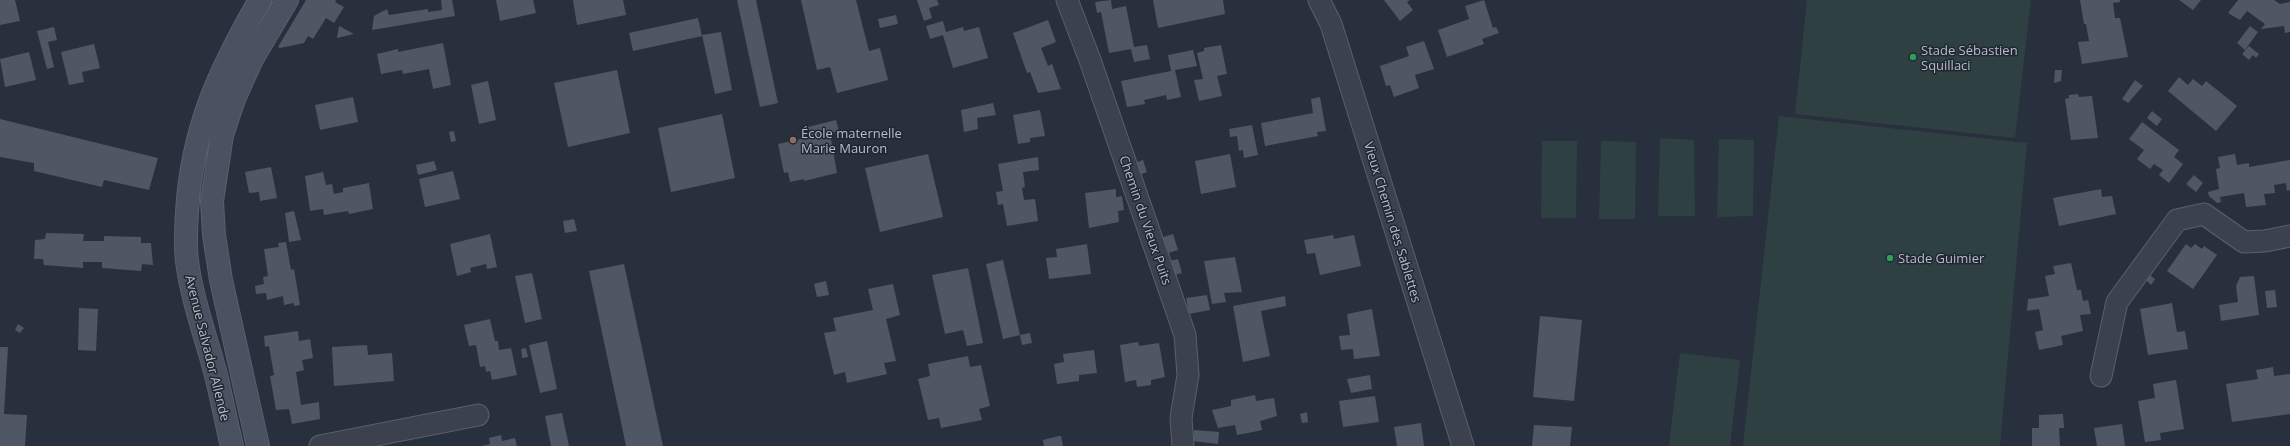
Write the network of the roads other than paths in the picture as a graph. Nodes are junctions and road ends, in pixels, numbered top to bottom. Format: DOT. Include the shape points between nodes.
graph roads {
  1 [pos="260,0"];
  2 [pos="286,0"];
  3 [pos="1067,0"];
  4 [pos="1319,0"];
  5 [pos="2290,236"];
  6 [pos="2101,376"];
  7 [pos="478,415"];
  8 [pos="232,446"];
  9 [pos="258,446"];
  10 [pos="320,446"];
  11 [pos="1183,446"];
  12 [pos="1463,446"];
  1 -- 8 [label="main road, Avenue Salvador Allende" via="212,93 198,132 188,198 187,259"];
  2 -- 9 [label="main road, Avenue Salvador Allende" via="252,59 234,99 222,135 212,201 221,280"];
  3 -- 11 [label="street, Chemin du Vieux Puits" via="1093,67 1185,334 1188,375 1181,418"];
  4 -- 12 [label="street, Vieux Chemin des Sablettes" via="1331,24"];
  5 -- 6 [label="street" via="2244,242 2204,214 2176,220 2117,302"];
  7 -- 10 [label="street"];
}
